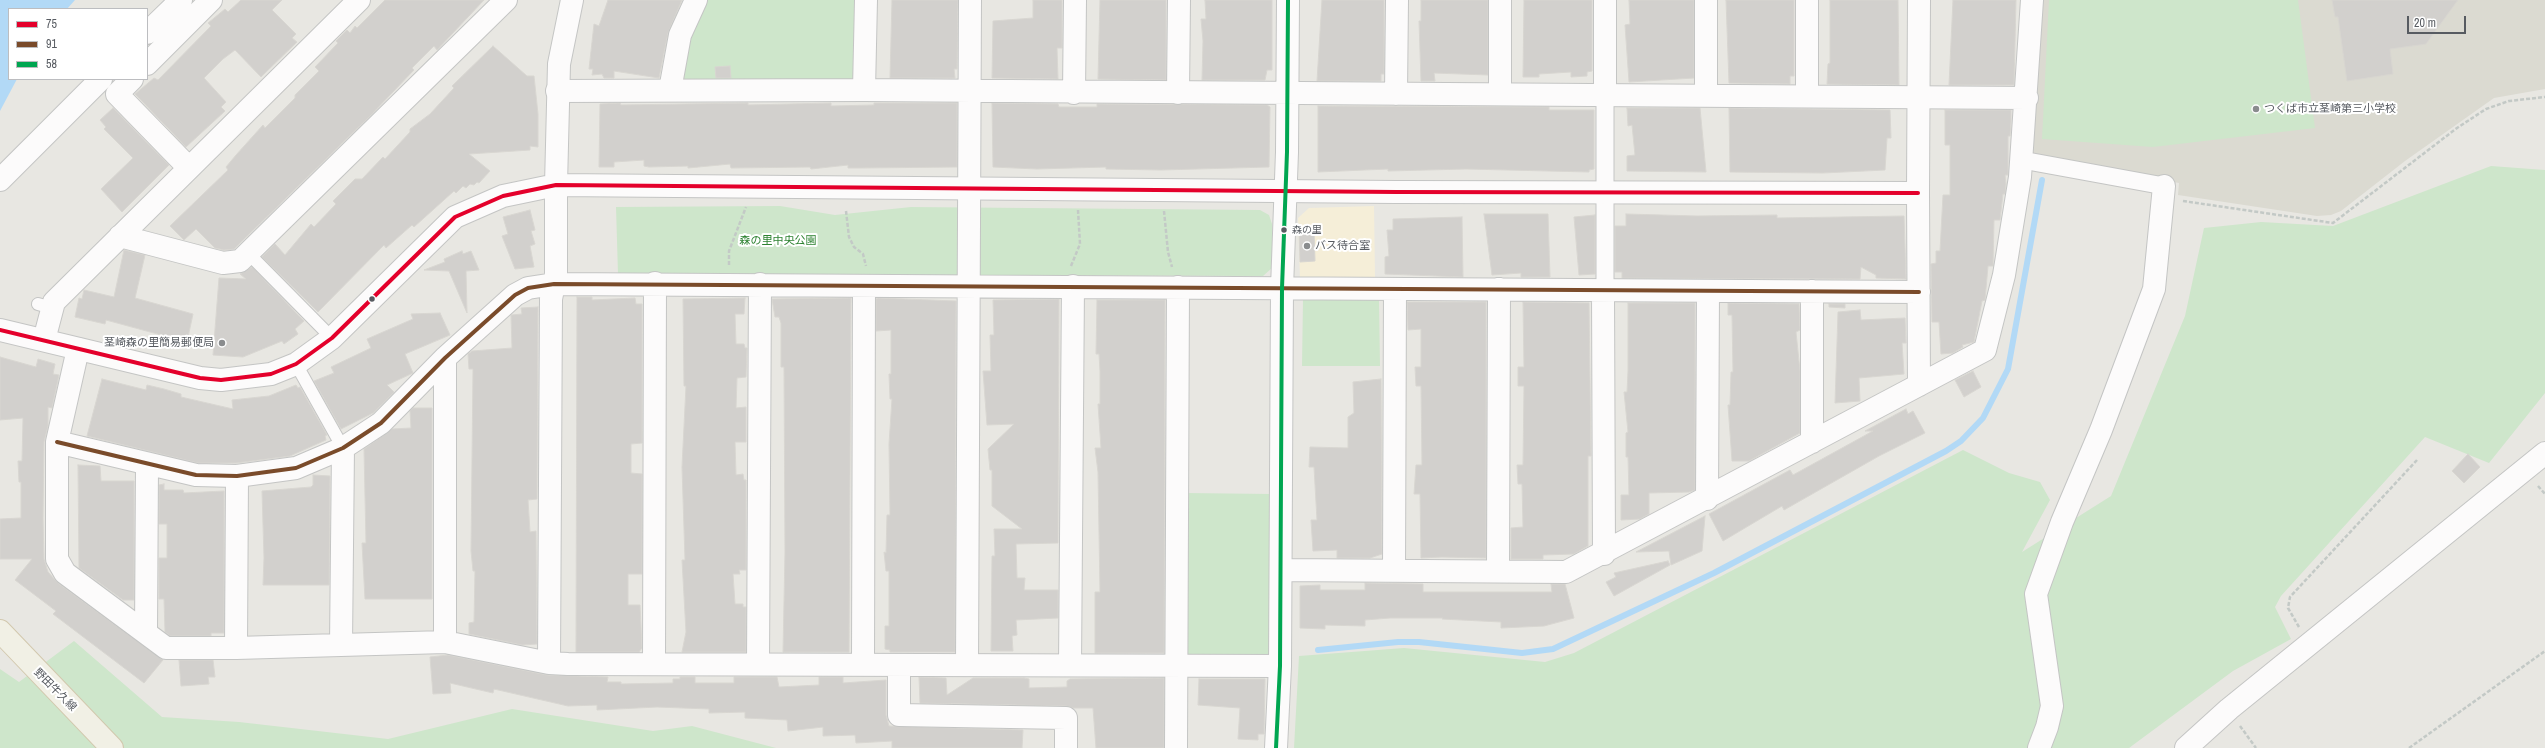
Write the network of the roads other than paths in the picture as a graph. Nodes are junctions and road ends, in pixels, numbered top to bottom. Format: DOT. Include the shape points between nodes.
graph roads {
  1 [pos="181,0"];
  2 [pos="211,0"];
  3 [pos="359,0"];
  4 [pos="506,0"];
  5 [pos="696,0"];
  6 [pos="866,0"];
  7 [pos="970,0"];
  8 [pos="1074,0"];
  9 [pos="1179,0"];
  10 [pos="1288,0"];
  11 [pos="1396,0"];
  12 [pos="1500,0"];
  13 [pos="1605,0"];
  14 [pos="1706,0"];
  15 [pos="1807,0"];
  16 [pos="1918,0"];
  17 [pos="2032,0"];
  18 [pos="570,1"];
  19 [pos="148,32"];
  20 [pos="148,63"];
  21 [pos="100,80"];
  22 [pos="131,80"];
  23 [pos="670,90"];
  24 [pos="864,90"];
  25 [pos="557,91"];
  26 [pos="969,92"];
  27 [pos="1074,93"];
  28 [pos="1178,94"];
  29 [pos="1288,94"];
  30 [pos="1396,94"];
  31 [pos="1500,94"];
  32 [pos="1605,95"];
  33 [pos="1706,96"];
  34 [pos="1807,96"];
  35 [pos="1918,98"];
  36 [pos="2027,98"];
  37 [pos="2022,160"];
  38 [pos="189,168"];
  39 [pos="0,180"];
  40 [pos="556,185"];
  41 [pos="969,188"];
  42 [pos="1286,190"];
  43 [pos="1604,192"];
  44 [pos="2163,192"];
  45 [pos="1918,193"];
  46 [pos="116,232"];
  47 [pos="249,254"];
  48 [pos="655,283"];
  49 [pos="554,284"];
  50 [pos="760,284"];
  51 [pos="969,285"];
  52 [pos="862,286"];
  53 [pos="1073,286"];
  54 [pos="1175,287"];
  55 [pos="1282,288"];
  56 [pos="1395,289"];
  57 [pos="1499,289"];
  58 [pos="1604,290"];
  59 [pos="1708,291"];
  60 [pos="1812,291"];
  61 [pos="1919,292"];
  62 [pos="0,330"];
  63 [pos="332,338"];
  64 [pos="44,340"];
  65 [pos="78,349"];
  66 [pos="445,358"];
  67 [pos="296,364"];
  68 [pos="1919,385"];
  69 [pos="57,442"];
  70 [pos="1812,442"];
  71 [pos="343,448"];
  72 [pos="2545,453"];
  73 [pos="147,465"];
  74 [pos="237,476"];
  75 [pos="1707,499"];
  76 [pos="1604,554"];
  77 [pos="1281,570"];
  78 [pos="1394,570"];
  79 [pos="1498,571"];
  80 [pos="0,632"];
  81 [pos="146,633"];
  82 [pos="445,642"];
  83 [pos="342,645"];
  84 [pos="236,648"];
  85 [pos="549,663"];
  86 [pos="654,664"];
  87 [pos="758,664"];
  88 [pos="863,664"];
  89 [pos="899,665"];
  90 [pos="967,665"];
  91 [pos="1070,665"];
  92 [pos="1176,666"];
  93 [pos="1280,666"];
  94 [pos="112,748"];
  95 [pos="1066,748"];
  96 [pos="1176,748"];
  97 [pos="1276,748"];
  98 [pos="2038,748"];
  99 [pos="2186,748"];
  1 -- 19 [label="street"];
  2 -- 20 [label="street"];
  3 -- 38 [label="street"];
  4 -- 47 [label="street"];
  5 -- 23 [label="street" via="680,35"];
  6 -- 24 [label="street"];
  7 -- 26 [label="street"];
  8 -- 27 [label="street"];
  9 -- 28 [label="street"];
  10 -- 29 [label="street"];
  11 -- 30 [label="street"];
  12 -- 31 [label="street"];
  13 -- 32 [label="street"];
  14 -- 33 [label="street"];
  15 -- 34 [label="street"];
  16 -- 35 [label="street"];
  17 -- 36 [label="street"];
  18 -- 25 [label="street"];
  21 -- 39 [label="street"];
  22 -- 38 [label="street" via="117,94"];
  23 -- 24 [label="street"];
  23 -- 25 [label="street"];
  24 -- 26 [label="street"];
  25 -- 40 [label="street"];
  26 -- 27 [label="street"];
  26 -- 41 [label="street"];
  27 -- 28 [label="street"];
  28 -- 29 [label="street"];
  29 -- 30 [label="street"];
  29 -- 42 [label="street"];
  30 -- 31 [label="street"];
  31 -- 32 [label="street"];
  32 -- 33 [label="street"];
  32 -- 43 [label="street"];
  33 -- 34 [label="street"];
  34 -- 35 [label="street"];
  35 -- 36 [label="street"];
  35 -- 45 [label="street"];
  36 -- 37 [label="street"];
  37 -- 44 [label="street"];
  37 -- 68 [label="street" via="2004,274 1985,350"];
  38 -- 46 [label="street"];
  40 -- 41 [label="street"];
  40 -- 49 [label="street"];
  40 -- 63 [label="street" via="503,196 455,217"];
  41 -- 42 [label="street"];
  41 -- 51 [label="street"];
  42 -- 43 [label="street"];
  42 -- 55 [label="street"];
  43 -- 45 [label="street"];
  43 -- 58 [label="street"];
  44 -- 98 [label="street" via="2154,289 2036,594 2052,706"];
  45 -- 61 [label="street"];
  46 -- 47 [label="street" via="223,263 240,261"];
  46 -- 64 [label="street" via="54,302 45,306"];
  47 -- 63 [label="lane"];
  48 -- 49 [label="street"];
  48 -- 50 [label="street"];
  48 -- 86 [label="street"];
  49 -- 66 [label="street" via="528,288 515,295"];
  49 -- 85 [label="street" via="551,299"];
  50 -- 52 [label="street"];
  50 -- 87 [label="street"];
  51 -- 52 [label="street"];
  51 -- 53 [label="street"];
  51 -- 90 [label="street"];
  52 -- 88 [label="street"];
  53 -- 54 [label="street"];
  53 -- 91 [label="street"];
  54 -- 55 [label="street"];
  54 -- 92 [label="street"];
  55 -- 56 [label="street"];
  55 -- 77 [label="street"];
  56 -- 57 [label="street"];
  56 -- 78 [label="street"];
  57 -- 58 [label="street"];
  57 -- 79 [label="street"];
  58 -- 59 [label="street"];
  58 -- 76 [label="street"];
  59 -- 60 [label="street"];
  59 -- 75 [label="street"];
  60 -- 61 [label="street"];
  60 -- 70 [label="street"];
  61 -- 68 [label="street"];
  62 -- 64 [label="street"];
  63 -- 67 [label="street"];
  64 -- 65 [label="street"];
  65 -- 67 [label="street" via="200,378 221,380 271,374"];
  65 -- 69 [label="street"];
  66 -- 71 [label="street" via="381,423"];
  66 -- 82 [label="street"];
  67 -- 71 [label="lane"];
  68 -- 70 [label="street"];
  69 -- 73 [label="street"];
  69 -- 81 [label="street" via="57,559 60,566 65,573"];
  70 -- 75 [label="street"];
  71 -- 74 [label="street" via="296,468"];
  71 -- 83 [label="street"];
  72 -- 99 [label="street" via="2228,709"];
  73 -- 74 [label="street" via="196,475"];
  73 -- 81 [label="street"];
  74 -- 84 [label="street"];
  75 -- 76 [label="street"];
  76 -- 79 [label="street" via="1566,572"];
  77 -- 78 [label="street"];
  77 -- 93 [label="street"];
  78 -- 79 [label="street"];
  80 -- 94 [label="main road, 野田牛久線"];
  81 -- 84 [label="street" via="166,648"];
  82 -- 83 [label="street"];
  82 -- 85 [label="street"];
  83 -- 84 [label="street"];
  85 -- 86 [label="street"];
  86 -- 87 [label="street"];
  87 -- 88 [label="street"];
  88 -- 89 [label="street"];
  89 -- 90 [label="street"];
  89 -- 95 [label="street" via="899,715 1066,718"];
  90 -- 91 [label="street"];
  91 -- 92 [label="street"];
  92 -- 93 [label="street"];
  92 -- 96 [label="street"];
  93 -- 97 [label="street"];
}
